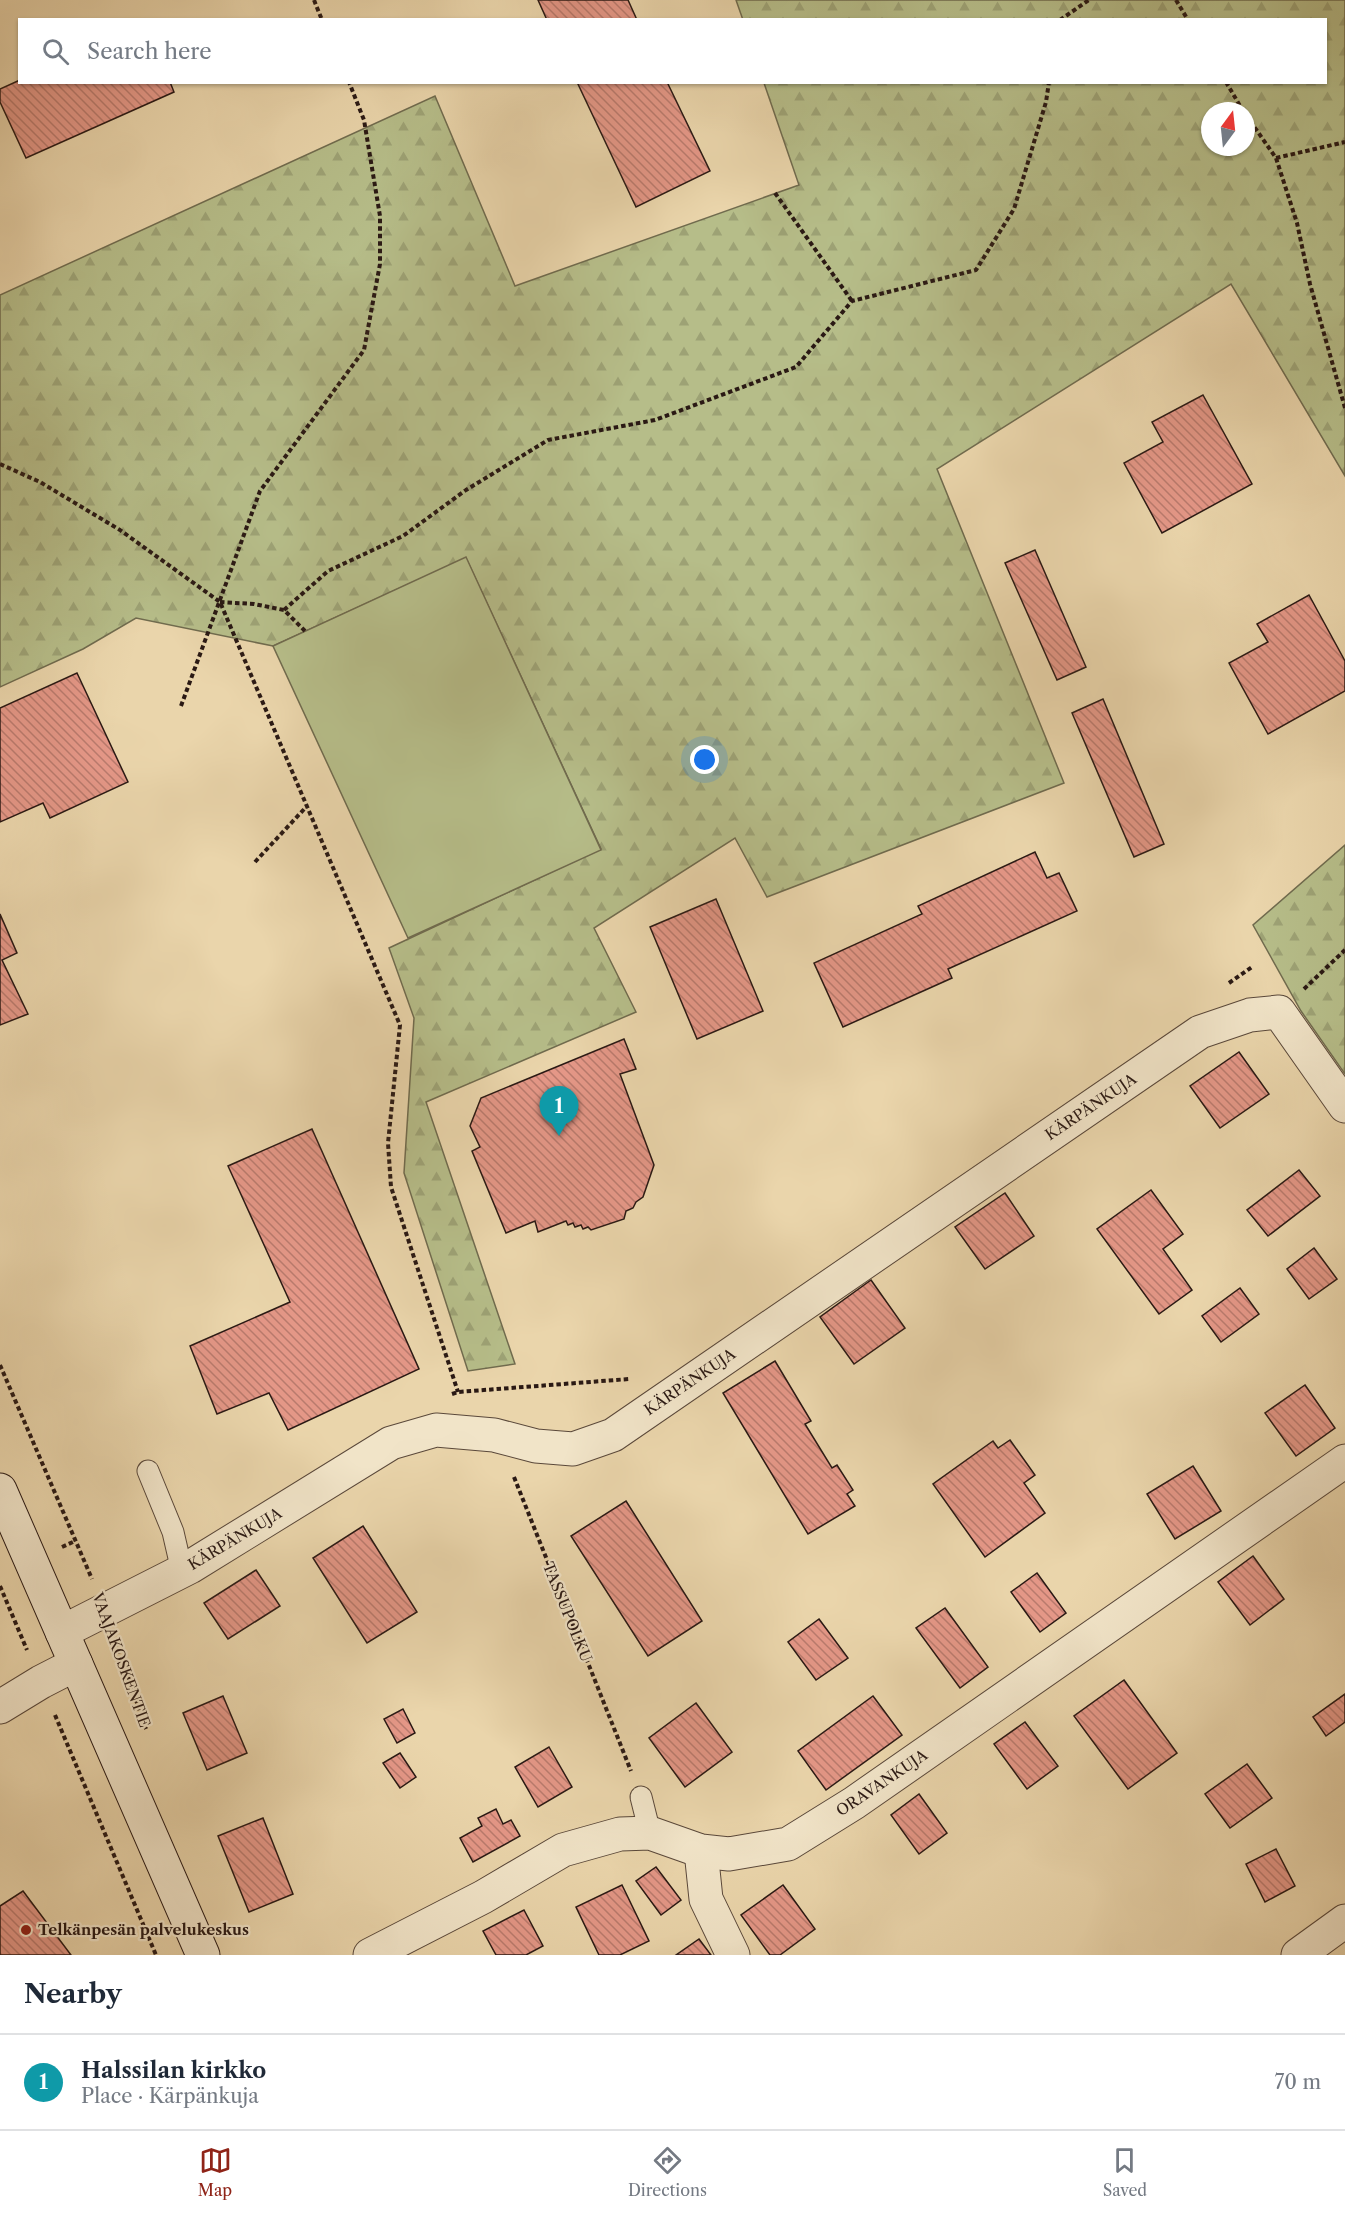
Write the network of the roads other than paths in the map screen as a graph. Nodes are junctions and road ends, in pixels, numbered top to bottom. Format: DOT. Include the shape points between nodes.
graph roads {
  1 [pos="1345,1106"];
  2 [pos="1345,1461"];
  3 [pos="148,1471"];
  4 [pos="0,1490"];
  5 [pos="182,1571"];
  6 [pos="62,1632"];
  7 [pos="76,1665"];
  8 [pos="0,1707"];
  9 [pos="641,1797"];
  10 [pos="650,1833"];
  11 [pos="701,1851"];
  12 [pos="1345,1921"];
  13 [pos="203,1955"];
  14 [pos="370,1955"];
  15 [pos="732,1955"];
  16 [pos="1298,1955"];
  1 -- 5 [label="street, KÄRPÄNKUJA" via="1279,1012 1250,1015 1200,1032 613,1435 573,1449 536,1446 494,1435 436,1430 391,1443"];
  2 -- 11 [label="street, ORAVANKUJA" via="863,1797 788,1844 729,1854"];
  3 -- 5 [label="lane" via="173,1532"];
  4 -- 6 [label="street"];
  5 -- 6 [label="street, KÄRPÄNKUJA"];
  6 -- 7 [label="street"];
  7 -- 8 [label="street"];
  7 -- 13 [label="street"];
  9 -- 10 [label="lane"];
  10 -- 11 [label="street, ORAVANKUJA"];
  10 -- 14 [label="street, ORAVANKUJA" via="620,1834 563,1851"];
  11 -- 15 [label="street" via="706,1899"];
  12 -- 16 [label="street"];
}
